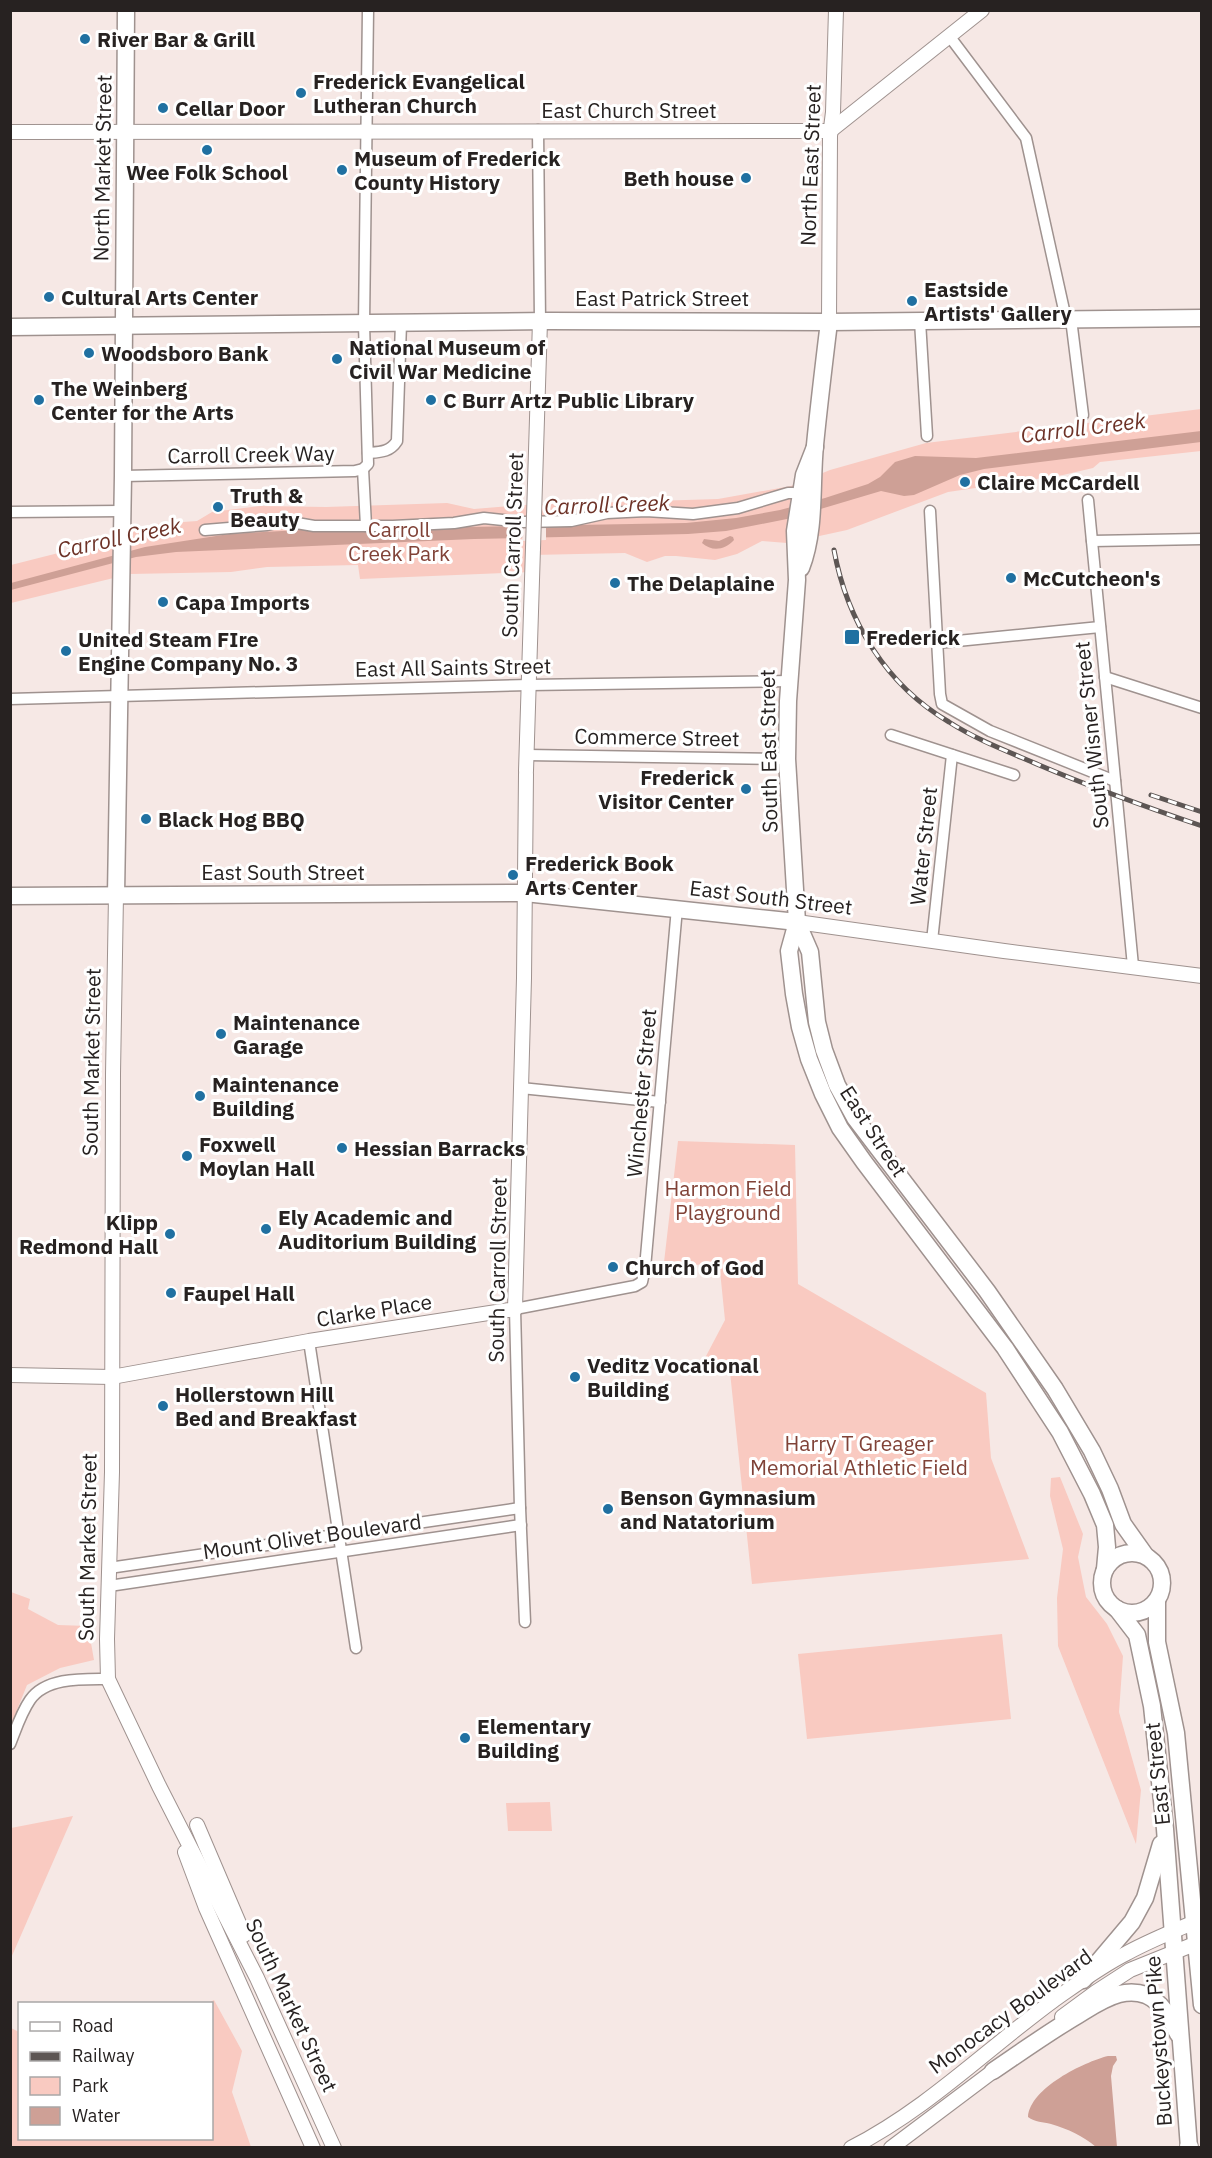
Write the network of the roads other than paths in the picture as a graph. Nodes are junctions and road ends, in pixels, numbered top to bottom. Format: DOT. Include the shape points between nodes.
graph roads {
  1 [pos="126,10"];
  2 [pos="368,10"];
  3 [pos="836,10"];
  4 [pos="982,10"];
  5 [pos="950,37"];
  6 [pos="538,130"];
  7 [pos="366,131"];
  8 [pos="830,131"];
  9 [pos="10,132"];
  10 [pos="125,132"];
  11 [pos="1202,318"];
  12 [pos="1069,319"];
  13 [pos="540,321"];
  14 [pos="920,321"];
  15 [pos="829,322"];
  16 [pos="401,323"];
  17 [pos="364,324"];
  18 [pos="122,326"];
  19 [pos="10,327"];
  20 [pos="1083,415"];
  21 [pos="927,436"];
  22 [pos="368,453"];
  23 [pos="363,469"];
  24 [pos="123,476"];
  25 [pos="1088,500"];
  26 [pos="803,505"];
  27 [pos="121,511"];
  28 [pos="930,511"];
  29 [pos="10,512"];
  30 [pos="366,526"];
  31 [pos="205,530"];
  32 [pos="1202,539"];
  33 [pos="1092,541"];
  34 [pos="1100,627"];
  35 [pos="937,643"];
  36 [pos="1105,677"];
  37 [pos="789,681"];
  38 [pos="529,685"];
  39 [pos="118,694"];
  40 [pos="10,699"];
  41 [pos="1202,708"];
  42 [pos="891,735"];
  43 [pos="526,754"];
  44 [pos="952,755"];
  45 [pos="787,759"];
  46 [pos="1014,776"];
  47 [pos="1115,780"];
  48 [pos="525,893"];
  49 [pos="116,895"];
  50 [pos="10,896"];
  51 [pos="677,908"];
  52 [pos="797,922"];
  53 [pos="932,941"];
  54 [pos="1133,966"];
  55 [pos="1202,976"];
  56 [pos="521,1088"];
  57 [pos="660,1102"];
  58 [pos="642,1282"];
  59 [pos="515,1310"];
  60 [pos="309,1341"];
  61 [pos="10,1375"];
  62 [pos="112,1377"];
  63 [pos="520,1508"];
  64 [pos="521,1525"];
  65 [pos="338,1535"];
  66 [pos="340,1551"];
  67 [pos="1144,1555"];
  68 [pos="109,1568"];
  69 [pos="1105,1569"];
  70 [pos="109,1586"];
  71 [pos="1157,1600"];
  72 [pos="1117,1609"];
  73 [pos="525,1622"];
  74 [pos="356,1648"];
  75 [pos="108,1679"];
  76 [pos="10,1744"];
  77 [pos="159,1786"];
  78 [pos="197,1825"];
  79 [pos="1165,1828"];
  80 [pos="1185,1828"];
  81 [pos="1202,1870"];
  82 [pos="1198,1921"];
  83 [pos="1172,1931"];
  84 [pos="1199,1942"];
  85 [pos="1174,1952"];
  86 [pos="257,1978"];
  87 [pos="1083,1980"];
  88 [pos="1202,2005"];
  89 [pos="1182,2043"];
  90 [pos="993,2071"];
  91 [pos="1189,2147"];
  92 [pos="312,2148"];
  93 [pos="334,2148"];
  94 [pos="851,2148"];
  95 [pos="891,2148"];
  1 -- 10 [label="main road, North Market Street"];
  2 -- 7 [label="street, Carroll Creek Way"];
  3 -- 8 [label="main road, North East Street"];
  4 -- 5 [label="main road"];
  5 -- 8 [label="main road"];
  5 -- 12 [label="street" via="1026,138"];
  6 -- 7 [label="main road, East Church Street"];
  6 -- 8 [label="main road, East Church Street"];
  6 -- 13 [label="street"];
  7 -- 10 [label="main road, East Church Street"];
  7 -- 17 [label="street, Carroll Creek Way"];
  8 -- 15 [label="main road, North East Street"];
  9 -- 10 [label="main road, East Church Street"];
  10 -- 18 [label="main road, North Market Street"];
  11 -- 12 [label="main road, East Patrick Street"];
  12 -- 14 [label="main road, East Patrick Street"];
  12 -- 20 [label="street"];
  13 -- 15 [label="main road, East Patrick Street"];
  13 -- 16 [label="main road, East Patrick Street"];
  13 -- 38 [label="main road, South Carroll Street, bridge"];
  14 -- 15 [label="main road, East Patrick Street"];
  14 -- 21 [label="street"];
  15 -- 26 [label="main road, South East Street" via="815,447 804,475"];
  16 -- 17 [label="main road, East Patrick Street"];
  16 -- 22 [label="street" via="397,441 385,452"];
  17 -- 18 [label="main road, East Patrick Street"];
  17 -- 22 [label="street, Carroll Creek Way"];
  18 -- 19 [label="main road, East Patrick Street"];
  18 -- 24 [label="main road, South Market Street"];
  22 -- 23 [label="street, Carroll Creek Way" via="368,464"];
  23 -- 24 [label="street, Carroll Creek Way"];
  23 -- 30 [label="street"];
  24 -- 27 [label="main road, South Market Street"];
  25 -- 33 [label="street, South Wisner Street"];
  26 -- 30 [label="street" via="788,493 710,513 646,511 607,513 571,521 483,518 454,523"];
  26 -- 37 [label="main road, South East Street" via="805,559 797,580"];
  27 -- 29 [label="street"];
  27 -- 39 [label="main road, South Market Street"];
  28 -- 35 [label="street"];
  30 -- 31 [label="street" via="314,526 285,521"];
  32 -- 33 [label="street"];
  33 -- 34 [label="street, South Wisner Street"];
  34 -- 35 [label="street"];
  34 -- 36 [label="street, South Wisner Street"];
  35 -- 47 [label="street" via="942,704 990,731"];
  36 -- 41 [label="street"];
  36 -- 47 [label="street, South Wisner Street"];
  37 -- 38 [label="street, East All Saints Street"];
  37 -- 45 [label="main road, South East Street"];
  38 -- 39 [label="street, East All Saints Street"];
  38 -- 43 [label="main road, South Carroll Street"];
  39 -- 40 [label="street, East All Saints Street"];
  39 -- 49 [label="main road, South Market Street"];
  42 -- 44 [label="street"];
  43 -- 45 [label="street, Commerce Street"];
  43 -- 48 [label="main road, South Carroll Street"];
  44 -- 46 [label="street"];
  44 -- 53 [label="street, Water Street"];
  45 -- 52 [label="main road, South East Street"];
  47 -- 54 [label="street, South Wisner Street"];
  48 -- 49 [label="main road, East South Street"];
  48 -- 51 [label="main road, East South Street"];
  48 -- 56 [label="main road, South Carroll Street"];
  49 -- 50 [label="main road, East South Street"];
  49 -- 62 [label="main road, South Market Street"];
  51 -- 52 [label="main road, East South Street"];
  51 -- 57 [label="street, Winchester Street"];
  52 -- 53 [label="main road, East South Street"];
  52 -- 67 [label="main road, East Street" via="810,952 824,1050 855,1118 987,1291 1055,1389 1092,1451 1123,1524"];
  52 -- 69 [label="main road, East Street" via="789,951 794,994 808,1059 823,1094 840,1128 1005,1348 1060,1432 1105,1525"];
  53 -- 54 [label="main road, East South Street"];
  54 -- 55 [label="main road, East South Street"];
  56 -- 57 [label="street"];
  56 -- 59 [label="main road, South Carroll Street"];
  57 -- 58 [label="street, Winchester Street"];
  58 -- 59 [label="street, Clarke Place"];
  59 -- 60 [label="main road, Clarke Place"];
  59 -- 63 [label="street, South Carroll Street"];
  60 -- 62 [label="main road, Clarke Place"];
  60 -- 65 [label="street"];
  61 -- 62 [label="main road, Clarke Place"];
  62 -- 68 [label="main road, South Market Street"];
  63 -- 64 [label="street, South Carroll Street"];
  63 -- 65 [label="street, Mount Olivet Boulevard"];
  64 -- 66 [label="street, Mount Olivet Boulevard"];
  64 -- 73 [label="street, South Carroll Street"];
  65 -- 66 [label="street"];
  65 -- 68 [label="street, Mount Olivet Boulevard"];
  66 -- 70 [label="street, Mount Olivet Boulevard"];
  66 -- 74 [label="street"];
  67 -- 69 [label="main road" via="1120,1555"];
  67 -- 71 [label="main road" via="1158,1567 1162,1578"];
  68 -- 70 [label="main road, South Market Street"];
  69 -- 72 [label="main road" via="1104,1593"];
  70 -- 75 [label="main road, South Market Street"];
  71 -- 72 [label="main road" via="1142,1611 1128,1613"];
  71 -- 80 [label="main road, East Street" via="1157,1642 1176,1733"];
  72 -- 79 [label="main road, East Street" via="1137,1635 1141,1649 1152,1706"];
  75 -- 76 [label="street" via="68,1681 39,1691 26,1707"];
  75 -- 77 [label="main road, South Market Street"];
  77 -- 86 [label="main road, South Market Street"];
  77 -- 92 [label="main road, South Market Street" via="206,1908"];
  78 -- 86 [label="main road" via="243,1932"];
  79 -- 83 [label="main road, East Street"];
  79 -- 87 [label="main road" via="1145,1898 1118,1941"];
  80 -- 81 [label="main road"];
  80 -- 82 [label="main road, East Street"];
  82 -- 83 [label="main road, Monocacy Boulevard"];
  82 -- 84 [label="main road, East Street"];
  83 -- 85 [label="main road, Buckeystown Pike"];
  83 -- 87 [label="main road, Monocacy Boulevard" via="1124,1954"];
  84 -- 85 [label="main road, Monocacy Boulevard"];
  84 -- 88 [label="main road"];
  85 -- 89 [label="main road, Buckeystown Pike"];
  85 -- 90 [label="main road, Monocacy Boulevard" via="1130,1970 1095,1992"];
  86 -- 93 [label="main road, South Market Street"];
  87 -- 94 [label="main road, Monocacy Boulevard" via="917,2106"];
  89 -- 90 [label="main road" via="1162,2006 1144,1994 1131,1992 1101,2000"];
  89 -- 91 [label="main road, Buckeystown Pike"];
  90 -- 95 [label="main road, Monocacy Boulevard"];
}
